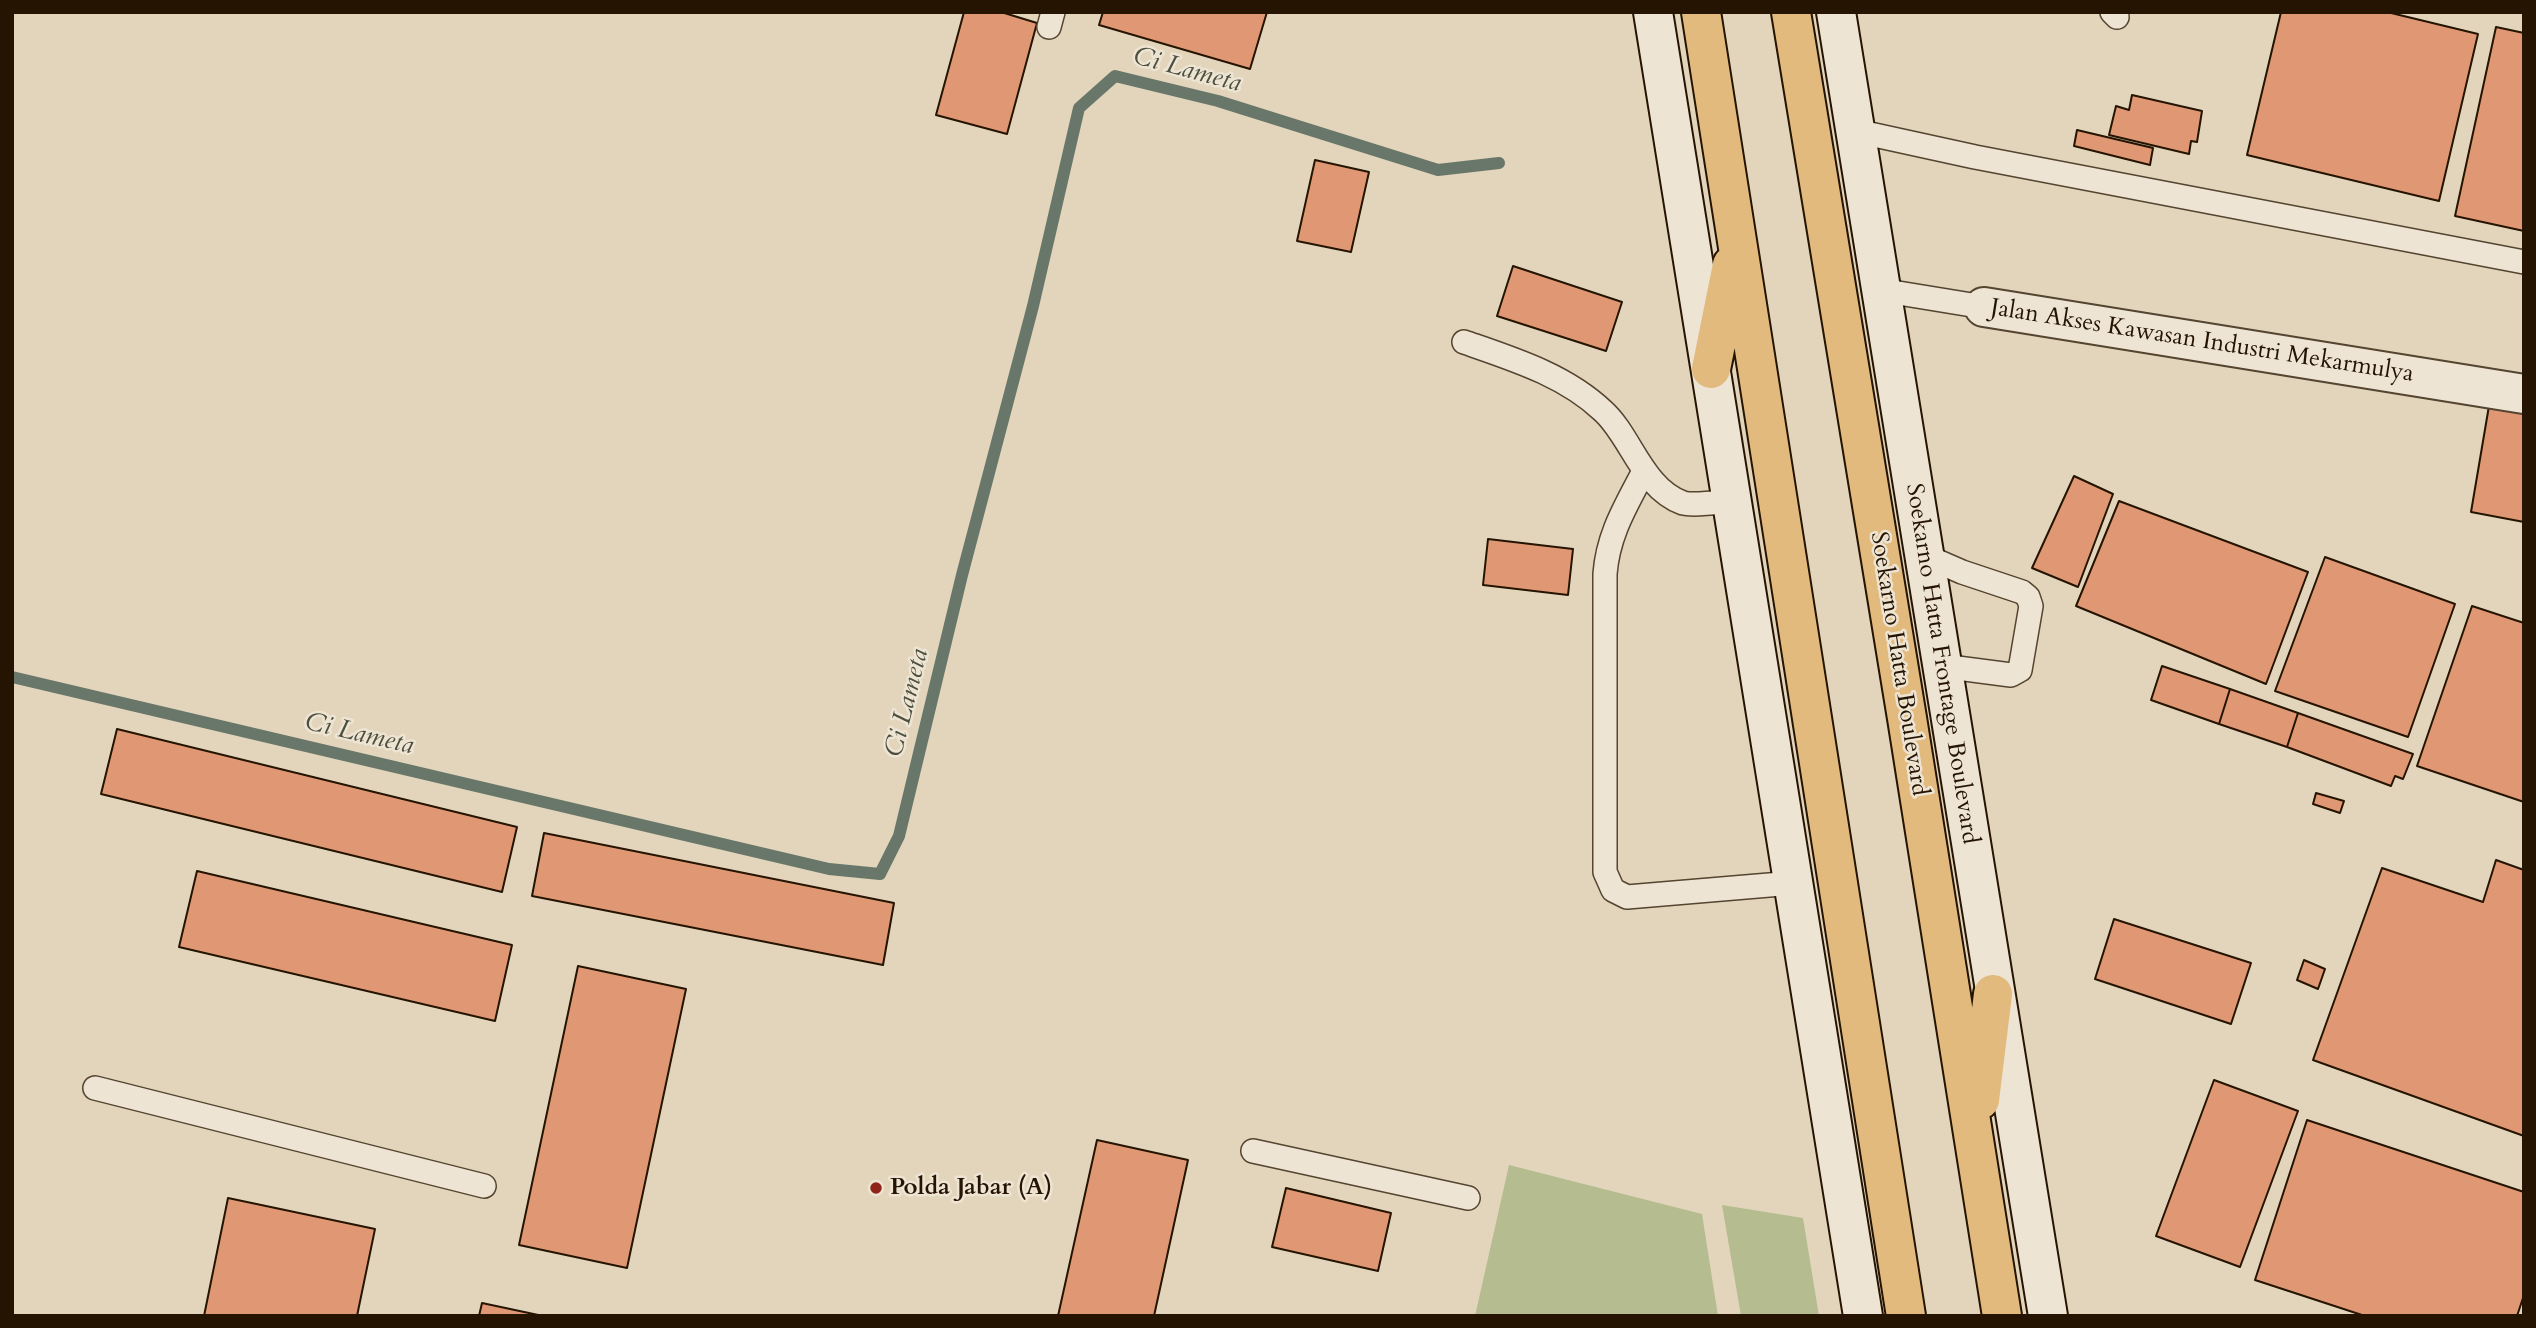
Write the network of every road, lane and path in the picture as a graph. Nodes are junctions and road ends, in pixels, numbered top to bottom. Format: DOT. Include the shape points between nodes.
graph roads {
  1 [pos="1653,12"];
  2 [pos="1701,12"];
  3 [pos="1791,12"];
  4 [pos="1836,12"];
  5 [pos="1856,131"];
  6 [pos="1737,238"];
  7 [pos="2524,262"];
  8 [pos="1880,290"];
  9 [pos="1984,307"];
  10 [pos="1464,342"];
  11 [pos="1711,369"];
  12 [pos="2524,394"];
  13 [pos="1644,471"];
  14 [pos="1731,501"];
  15 [pos="1923,555"];
  16 [pos="1942,666"];
  17 [pos="1793,883"];
  18 [pos="1993,994"];
  19 [pos="95,1088"];
  20 [pos="1975,1147"];
  21 [pos="1253,1151"];
  22 [pos="484,1186"];
  23 [pos="1468,1198"];
  24 [pos="1863,1316"];
  25 [pos="1906,1316"];
  26 [pos="2002,1316"];
  27 [pos="2048,1316"];
  1 -- 11 [label="main road"];
  2 -- 6 [label="highway"];
  3 -- 20 [label="highway, Soekarno Hatta Boulevard"];
  4 -- 5 [label="main road, Soekarno Hatta Frontage Boulevard"];
  5 -- 7 [label="lane"];
  5 -- 8 [label="main road, Soekarno Hatta Frontage Boulevard"];
  6 -- 11 [label="highway"];
  6 -- 25 [label="highway"];
  8 -- 9 [label="lane, Jalan Akses Kawasan Industri Mekarmulya"];
  8 -- 15 [label="main road, Soekarno Hatta Frontage Boulevard"];
  9 -- 12 [label="main road, Jalan Akses Kawasan Industri Mekarmulya"];
  10 -- 13 [label="lane" via="1573,387 1605,412"];
  11 -- 14 [label="main road"];
  13 -- 14 [label="lane" via="1685,503"];
  13 -- 17 [label="lane" via="1607,550 1605,872 1613,890 1627,897"];
  14 -- 17 [label="main road"];
  15 -- 16 [label="main road, Soekarno Hatta Frontage Boulevard"];
  15 -- 16 [label="lane" via="2022,592 2031,606 2020,670 2011,674"];
  16 -- 18 [label="main road, Soekarno Hatta Frontage Boulevard"];
  17 -- 24 [label="main road"];
  18 -- 20 [label="highway"];
  18 -- 27 [label="main road, Soekarno Hatta Frontage Boulevard"];
  19 -- 22 [label="lane"];
  20 -- 26 [label="highway, Soekarno Hatta Boulevard"];
  21 -- 23 [label="lane"];
}
